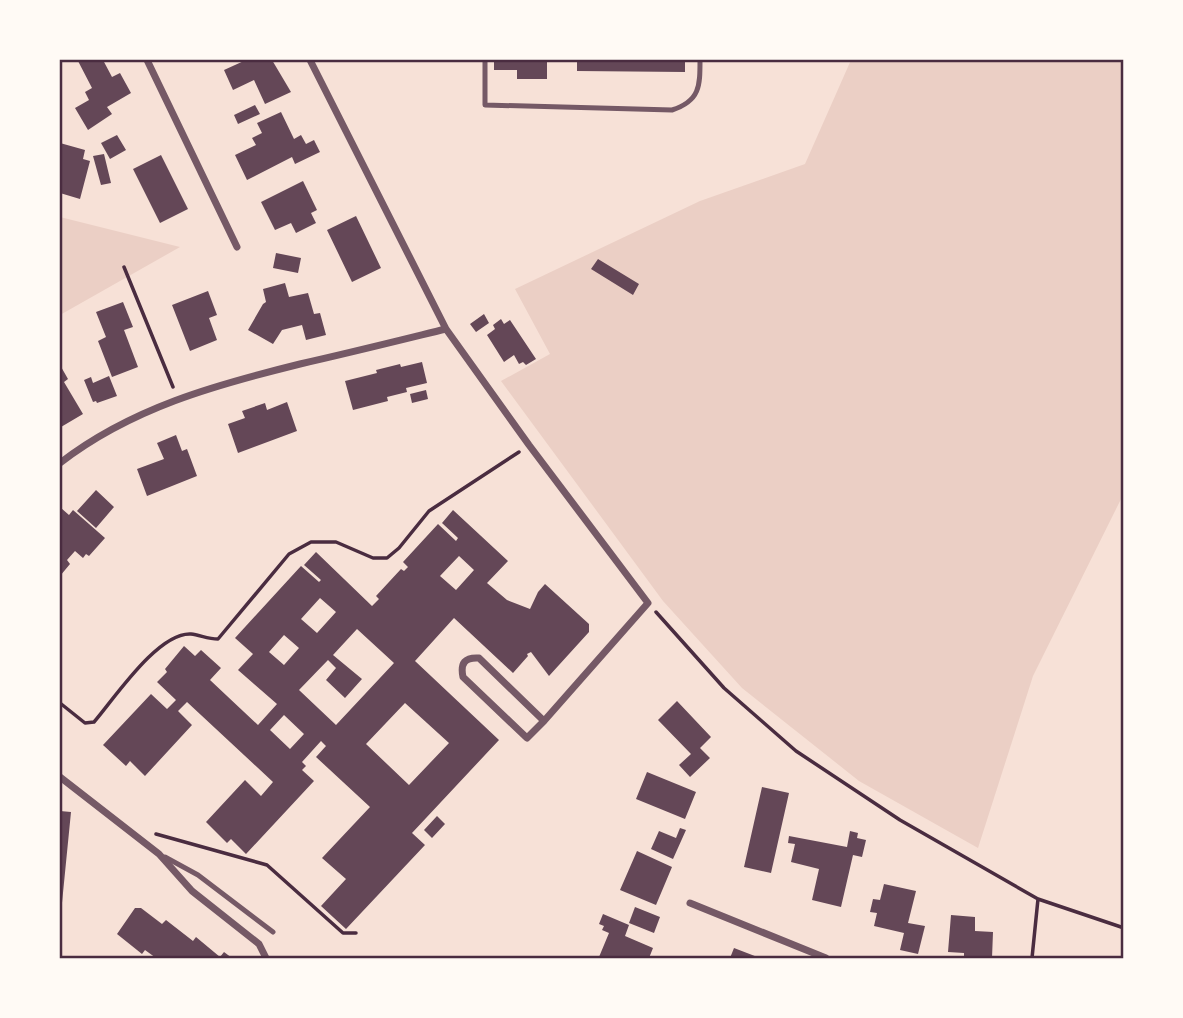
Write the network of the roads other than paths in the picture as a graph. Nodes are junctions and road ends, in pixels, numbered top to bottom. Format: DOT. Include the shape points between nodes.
graph roads {
  1 [pos="147,60"];
  2 [pos="310,60"];
  3 [pos="485,60"];
  4 [pos="701,60"];
  5 [pos="237,247"];
  6 [pos="446,329"];
  7 [pos="60,463"];
  8 [pos="544,721"];
  9 [pos="60,777"];
  10 [pos="159,854"];
  11 [pos="690,902"];
  12 [pos="272,932"];
  13 [pos="267,958"];
  14 [pos="826,958"];
  1 -- 5 [label="street"];
  2 -- 6 [label="street"];
  3 -- 4 [label="lane" via="485,105 672,110 693,99"];
  6 -- 7 [label="street" via="177,398 124,422"];
  6 -- 8 [label="street" via="648,603"];
  8 -- 8 [label="street" via="527,738 463,677 463,662 480,658"];
  9 -- 10 [label="street"];
  10 -- 12 [label="lane" via="198,875"];
  10 -- 13 [label="street" via="192,891 259,944"];
  11 -- 14 [label="street"];
}
